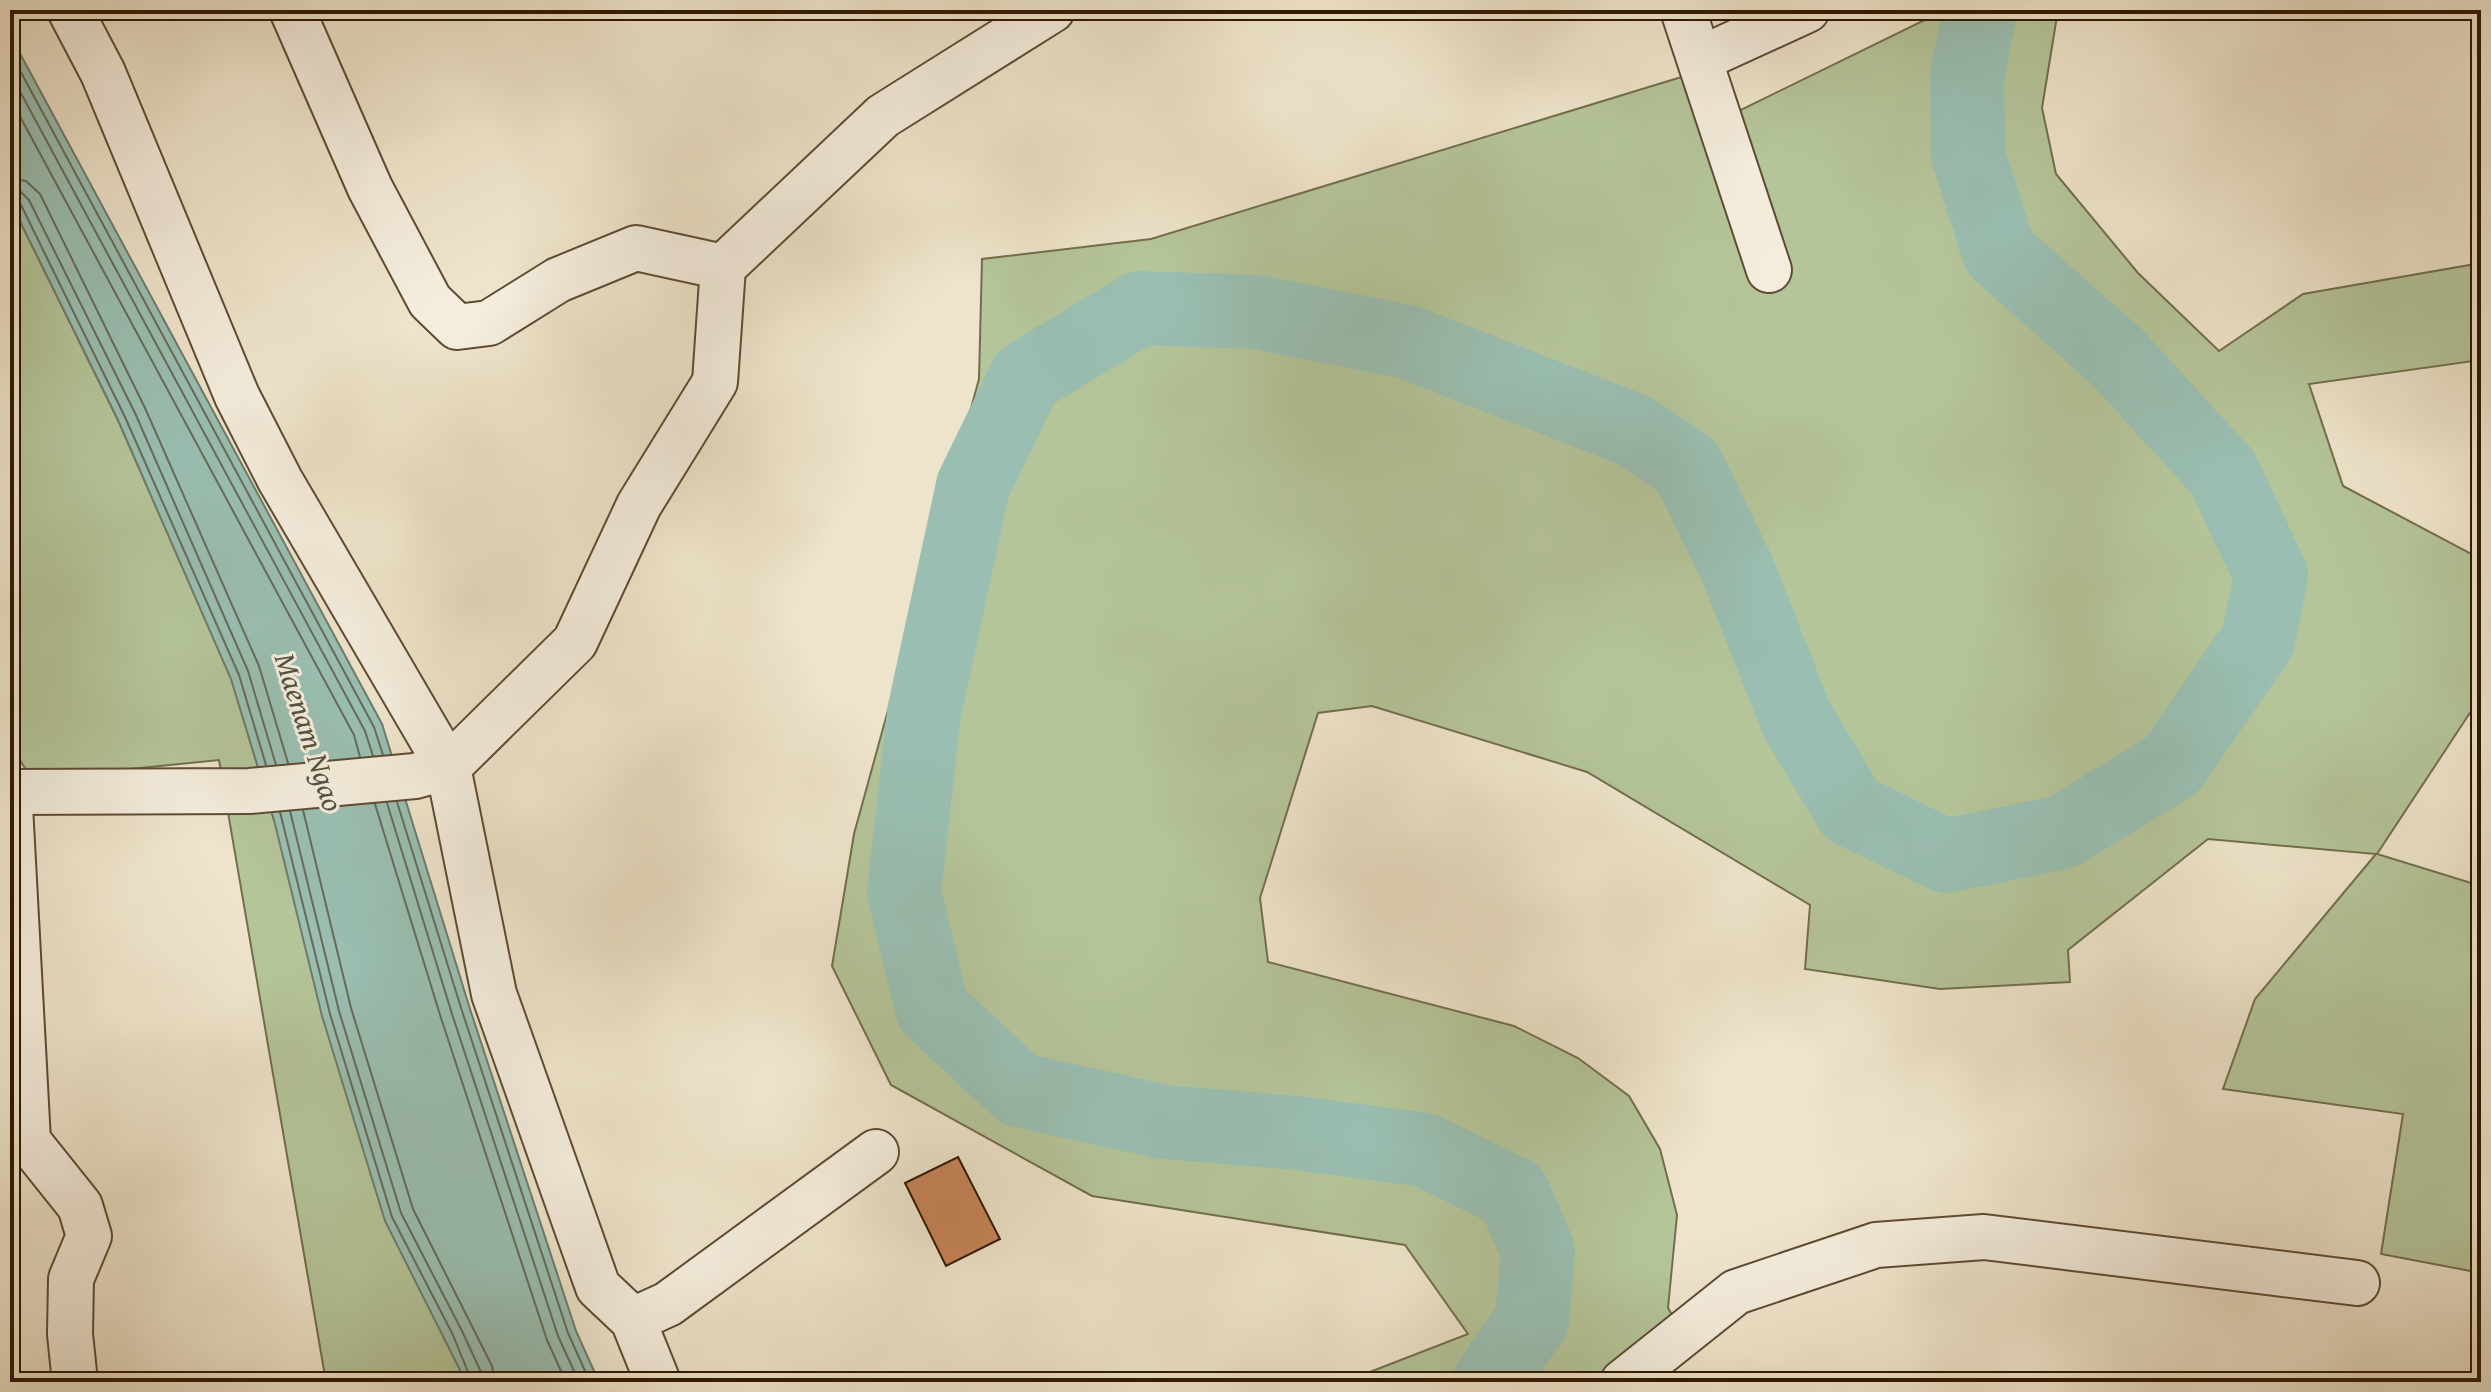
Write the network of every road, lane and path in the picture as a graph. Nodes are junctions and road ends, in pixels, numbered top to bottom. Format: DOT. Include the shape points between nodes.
graph roads {
  1 [pos="70,10"];
  2 [pos="1052,10"];
  3 [pos="1683,10"];
  4 [pos="1807,10"];
  5 [pos="305,13"];
  6 [pos="1700,59"];
  7 [pos="723,267"];
  8 [pos="1769,270"];
  9 [pos="431,771"];
  10 [pos="10,792"];
  11 [pos="10,806"];
  12 [pos="19,1145"];
  13 [pos="876,1152"];
  14 [pos="2357,1283"];
  15 [pos="633,1320"];
  16 [pos="75,1382"];
  17 [pos="658,1382"];
  18 [pos="1623,1382"];
  1 -- 9 [label="street" via="103,73 237,396"];
  2 -- 7 [label="street" via="883,116"];
  3 -- 6 [label="street"];
  4 -- 6 [label="street"];
  5 -- 7 [label="street" via="377,200 430,301 457,327 489,323 558,280 636,248"];
  6 -- 8 [label="street"];
  7 -- 9 [label="street" via="715,382 639,505 575,642"];
  9 -- 10 [label="street" via="250,791"];
  9 -- 15 [label="street" via="494,994 598,1287"];
  11 -- 12 [label="street"];
  12 -- 16 [label="street" via="80,1206 89,1236 71,1279"];
  13 -- 15 [label="street" via="668,1304"];
  14 -- 18 [label="street" via="1984,1237 1876,1245 1736,1292"];
  15 -- 17 [label="street"];
}
